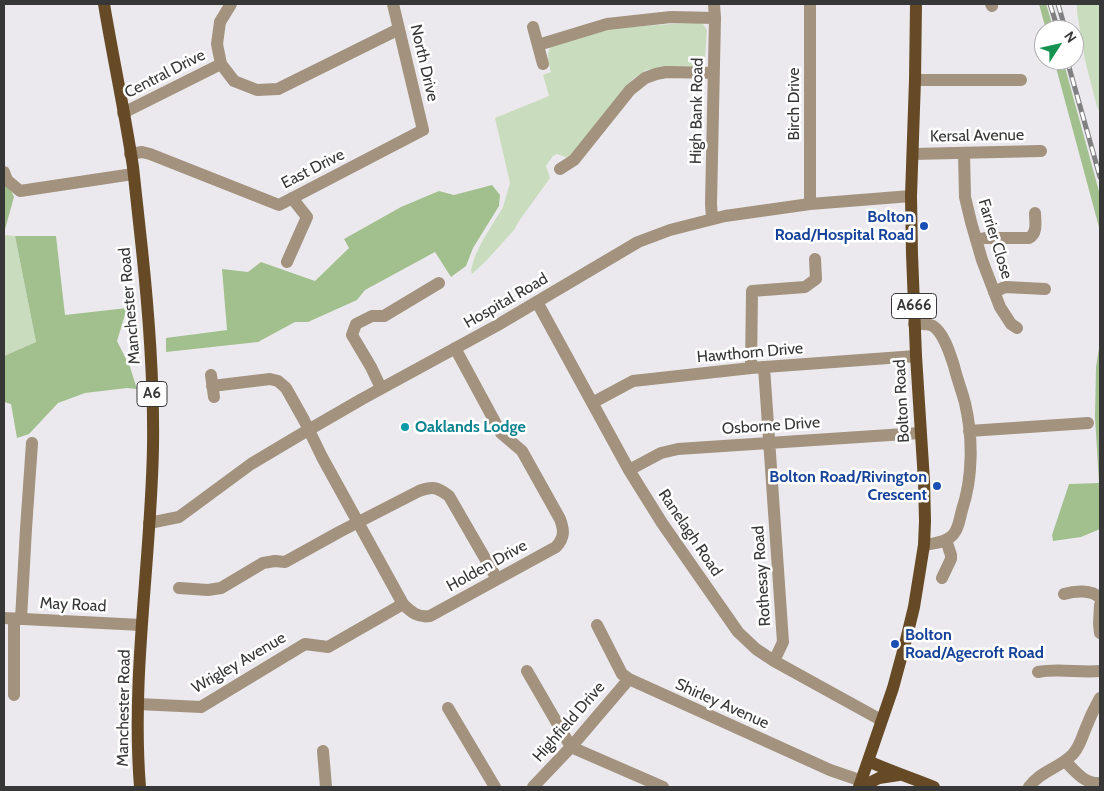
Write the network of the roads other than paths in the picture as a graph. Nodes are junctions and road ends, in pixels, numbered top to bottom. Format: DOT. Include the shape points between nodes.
graph roads {
  1 [pos="104,4"];
  2 [pos="231,4"];
  3 [pos="393,4"];
  4 [pos="714,4"];
  5 [pos="810,4"];
  6 [pos="916,4"];
  7 [pos="715,18"];
  8 [pos="533,27"];
  9 [pos="399,29"];
  10 [pos="538,44"];
  11 [pos="221,64"];
  12 [pos="543,64"];
  13 [pos="714,73"];
  14 [pos="915,80"];
  15 [pos="1021,80"];
  16 [pos="124,114"];
  17 [pos="423,130"];
  18 [pos="1041,151"];
  19 [pos="964,153"];
  20 [pos="130,154"];
  21 [pos="913,154"];
  22 [pos="560,169"];
  23 [pos="4,172"];
  24 [pos="134,174"];
  25 [pos="911,196"];
  26 [pos="292,198"];
  27 [pos="810,204"];
  28 [pos="1035,212"];
  29 [pos="712,219"];
  30 [pos="976,240"];
  31 [pos="816,259"];
  32 [pos="287,262"];
  33 [pos="439,284"];
  34 [pos="1045,289"];
  35 [pos="994,292"];
  36 [pos="537,302"];
  37 [pos="914,324"];
  38 [pos="1017,328"];
  39 [pos="455,348"];
  40 [pos="916,356"];
  41 [pos="764,367"];
  42 [pos="751,368"];
  43 [pos="212,386"];
  44 [pos="381,388"];
  45 [pos="592,403"];
  46 [pos="1088,423"];
  47 [pos="308,430"];
  48 [pos="969,431"];
  49 [pos="920,433"];
  50 [pos="32,443"];
  51 [pos="770,443"];
  52 [pos="629,470"];
  53 [pos="358,522"];
  54 [pos="149,523"];
  55 [pos="946,540"];
  56 [pos="924,545"];
  57 [pos="942,578"];
  58 [pos="497,579"];
  59 [pos="179,588"];
  60 [pos="1064,594"];
  61 [pos="1100,598"];
  62 [pos="403,604"];
  63 [pos="1100,605"];
  64 [pos="13,619"];
  65 [pos="141,625"];
  66 [pos="597,625"];
  67 [pos="1100,633"];
  68 [pos="774,661"];
  69 [pos="1043,666"];
  70 [pos="527,671"];
  71 [pos="1100,671"];
  72 [pos="629,679"];
  73 [pos="14,694"];
  74 [pos="1100,698"];
  75 [pos="138,704"];
  76 [pos="448,708"];
  77 [pos="881,720"];
  78 [pos="571,747"];
  79 [pos="323,750"];
  80 [pos="870,756"];
  81 [pos="1065,761"];
  82 [pos="905,775"];
  83 [pos="861,785"];
  84 [pos="1097,785"];
  85 [pos="140,787"];
  86 [pos="326,787"];
  87 [pos="495,787"];
  88 [pos="533,787"];
  89 [pos="663,787"];
  90 [pos="934,787"];
  91 [pos="1029,787"];
  1 -- 16 [label="main road, Manchester Road / A6"];
  2 -- 11 [label="street" via="220,22 217,44"];
  3 -- 9 [label="street, North Drive"];
  4 -- 7 [label="street, High Bank Road"];
  5 -- 27 [label="street, Birch Drive"];
  6 -- 14 [label="main road, Bolton Road / A666"];
  7 -- 10 [label="street" via="671,17 607,24"];
  7 -- 13 [label="street, High Bank Road"];
  8 -- 10 [label="street"];
  9 -- 11 [label="street" via="278,89 257,90 234,81"];
  9 -- 17 [label="street, North Drive"];
  10 -- 12 [label="street"];
  11 -- 16 [label="street, Central Drive"];
  13 -- 22 [label="street" via="666,72 645,78 630,90 574,160"];
  13 -- 29 [label="street, High Bank Road"];
  14 -- 15 [label="street"];
  14 -- 21 [label="main road, Bolton Road / A666"];
  16 -- 20 [label="main road, Manchester Road / A6"];
  17 -- 26 [label="street, East Drive"];
  18 -- 19 [label="street, Kersal Avenue"];
  19 -- 21 [label="street, Kersal Avenue"];
  19 -- 30 [label="street, Farrier Close" via="965,197"];
  20 -- 24 [label="main road, Manchester Road / A6"];
  20 -- 26 [label="street, East Drive" via="150,154 279,205"];
  21 -- 25 [label="main road, Bolton Road / A666"];
  23 -- 24 [label="street" via="7,180 20,191"];
  24 -- 54 [label="main road, Manchester Road / A6" via="152,379"];
  25 -- 27 [label="street, Hospital Road"];
  25 -- 37 [label="main road, Bolton Road / A666"];
  26 -- 32 [label="street" via="307,217"];
  27 -- 29 [label="street, Hospital Road"];
  28 -- 30 [label="street" via="1035,231 1030,238"];
  29 -- 36 [label="street, Hospital Road" via="638,242"];
  30 -- 35 [label="street, Farrier Close"];
  31 -- 42 [label="street" via="816,279 805,287 752,291"];
  33 -- 44 [label="street" via="384,316 372,316 356,324 352,334"];
  34 -- 35 [label="street" via="1005,287"];
  35 -- 38 [label="street, Farrier Close" via="1000,307"];
  36 -- 39 [label="street, Hospital Road"];
  36 -- 45 [label="street, Ranelagh Road"];
  37 -- 40 [label="main road, Bolton Road / A666"];
  37 -- 48 [label="street" via="935,327 950,351"];
  39 -- 44 [label="street, Hospital Road"];
  39 -- 58 [label="street, Holden Drive" via="501,433 522,451 563,526 563,536 556,547"];
  40 -- 41 [label="street, Hawthorn Drive"];
  40 -- 49 [label="main road, Bolton Road / A666"];
  41 -- 42 [label="street, Hawthorn Drive"];
  41 -- 51 [label="street, Rothesay Road"];
  42 -- 45 [label="street, Hawthorn Drive" via="633,381"];
  43 -- 47 [label="street, Holden Drive" via="270,379 278,381 286,388"];
  44 -- 47 [label="street, Hospital Road"];
  45 -- 52 [label="street, Ranelagh Road"];
  46 -- 48 [label="street"];
  47 -- 53 [label="street, Holden Drive"];
  47 -- 54 [label="street, Hospital Road" via="251,464 179,517"];
  48 -- 55 [label="street" via="966,499 955,532"];
  49 -- 51 [label="street, Osborne Drive"];
  49 -- 56 [label="main road, Bolton Road / A666"];
  50 -- 64 [label="street" via="26,529"];
  51 -- 52 [label="street, Osborne Drive" via="678,449 661,453"];
  51 -- 68 [label="street, Rothesay Road" via="783,642"];
  52 -- 68 [label="street, Ranelagh Road" via="738,632"];
  53 -- 58 [label="street" via="419,491 439,489 449,496"];
  53 -- 59 [label="street" via="285,562 262,563 221,588"];
  53 -- 62 [label="street, Holden Drive"];
  54 -- 65 [label="main road, Manchester Road / A6"];
  55 -- 56 [label="street"];
  55 -- 57 [label="street" via="951,559"];
  56 -- 77 [label="main road, Bolton Road / A666" via="914,606"];
  58 -- 62 [label="street, Holden Drive" via="430,616 415,615"];
  60 -- 61 [label="street" via="1080,591 1094,593"];
  62 -- 75 [label="street, Wrigley Avenue" via="328,647 304,644 200,707"];
  63 -- 67 [label="street"];
  64 -- 65 [label="street, May Road"];
  64 -- 73 [label="street"];
  65 -- 75 [label="main road, Manchester Road / A6"];
  66 -- 72 [label="street, Shirley Avenue" via="622,674"];
  68 -- 77 [label="street, Ranelagh Road"];
  69 -- 71 [label="street" via="1080,672"];
  70 -- 78 [label="street"];
  72 -- 78 [label="street, Highfield Drive"];
  72 -- 83 [label="street, Shirley Avenue"];
  74 -- 81 [label="street" via="1079,746"];
  75 -- 85 [label="main road, Manchester Road / A6"];
  76 -- 87 [label="street"];
  77 -- 80 [label="main road, Bolton Road / A666"];
  78 -- 88 [label="street, Highfield Drive"];
  78 -- 89 [label="street"];
  79 -- 86 [label="street"];
  80 -- 82 [label="main road"];
  80 -- 83 [label="main road, Bolton Road / A666"];
  81 -- 84 [label="street" via="1087,781"];
  81 -- 91 [label="street" via="1040,775"];
  82 -- 83 [label="main road" via="879,778"];
  82 -- 90 [label="main road"];
}
